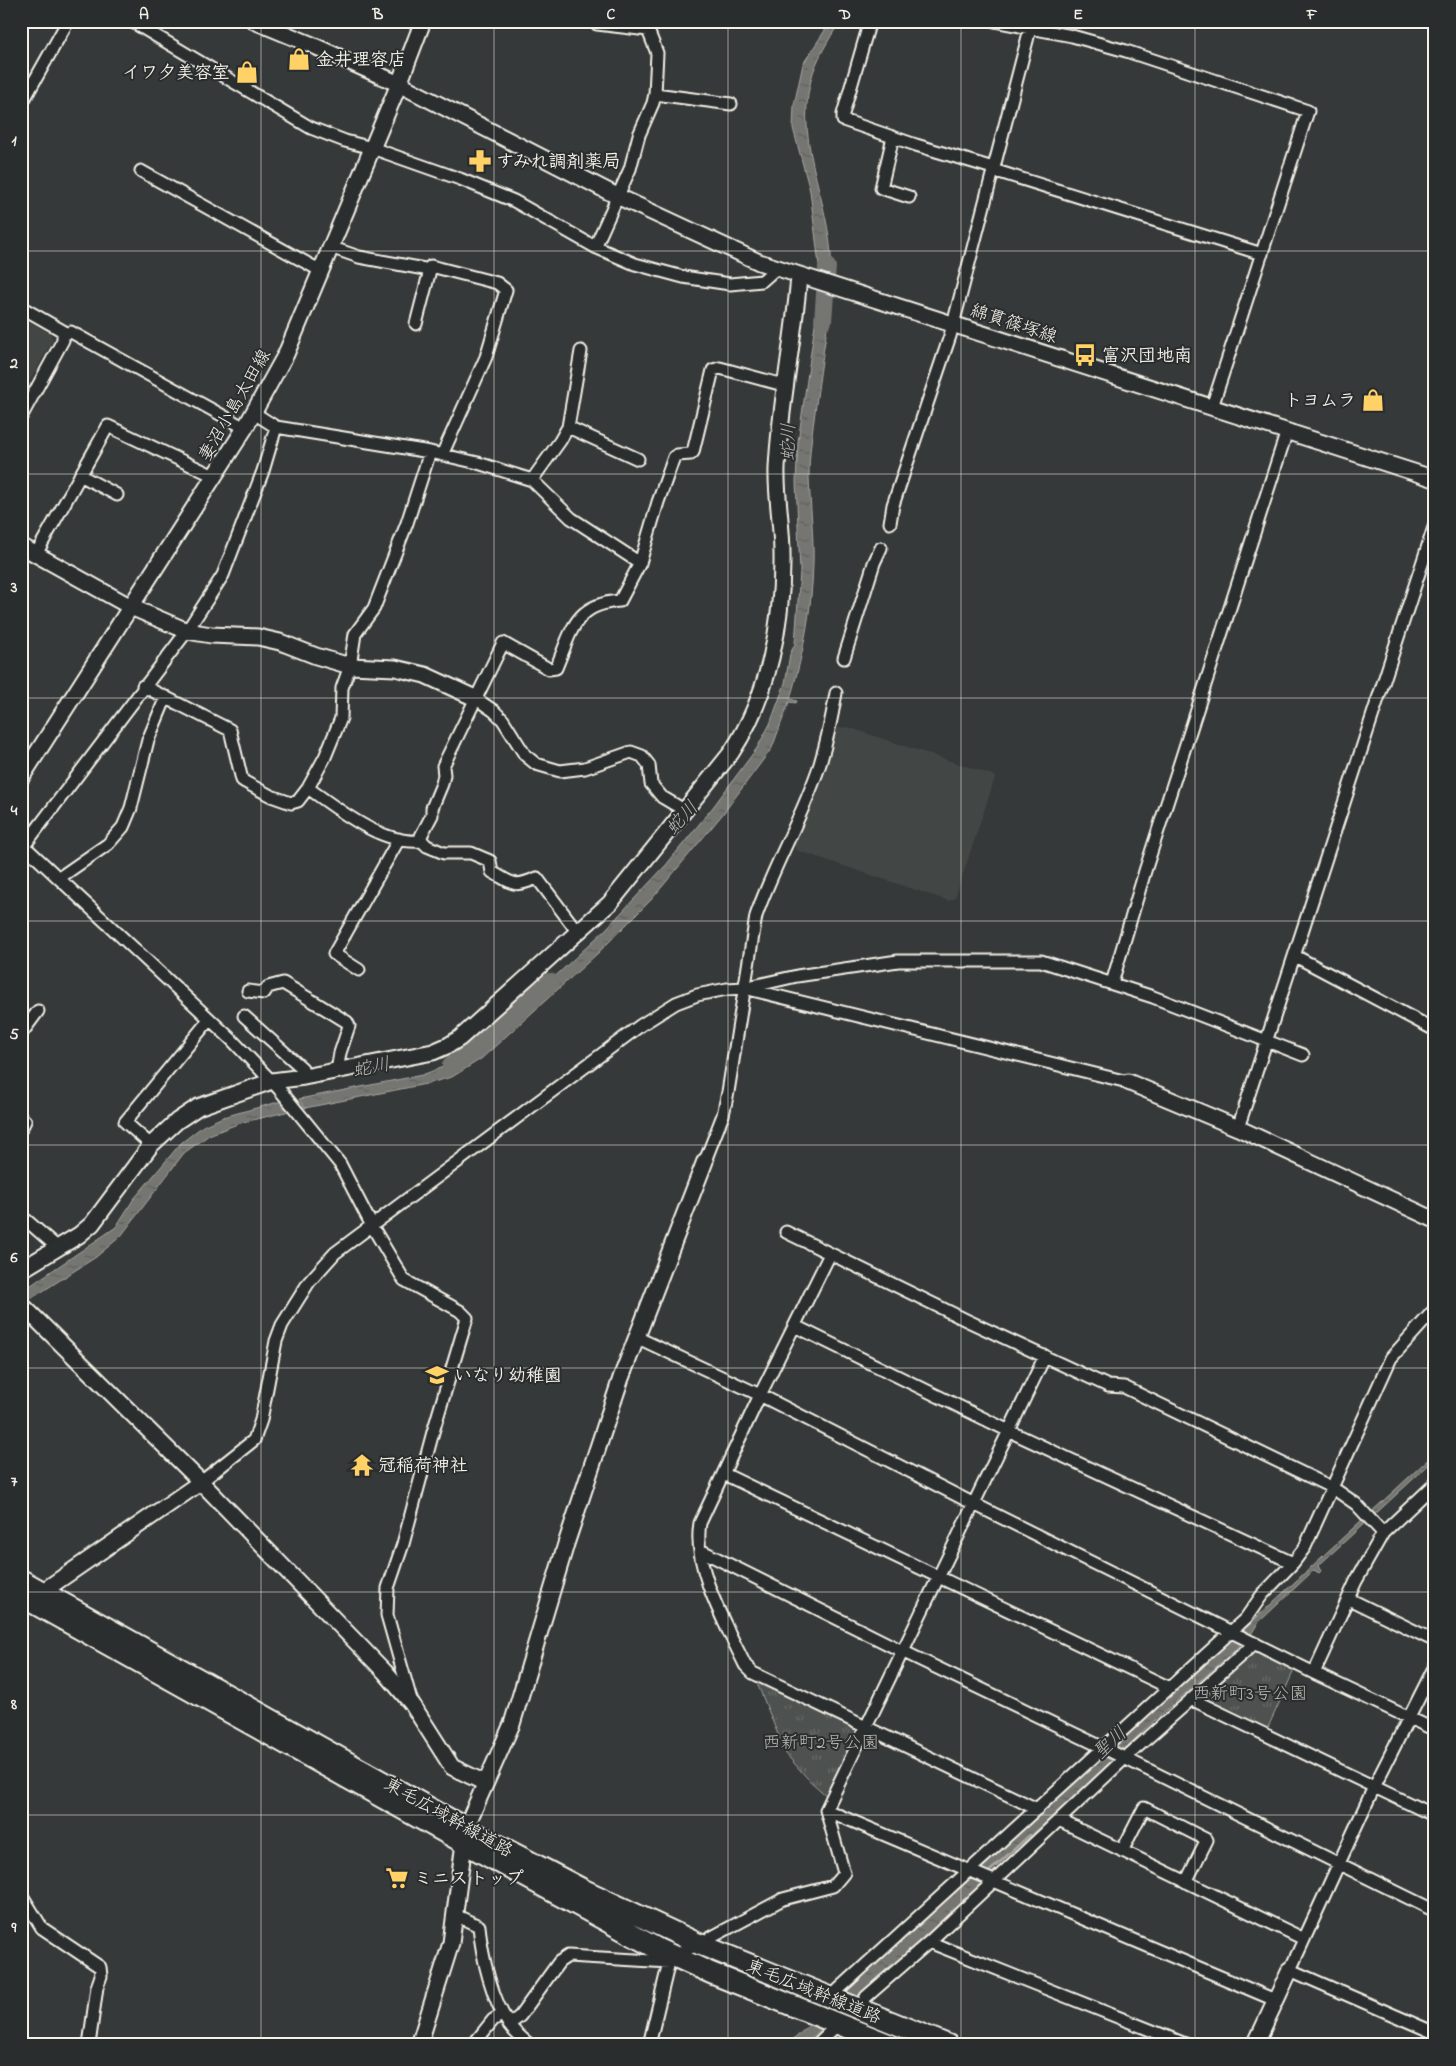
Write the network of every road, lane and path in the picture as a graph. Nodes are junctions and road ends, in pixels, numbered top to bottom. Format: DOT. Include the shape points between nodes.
graph roads {
  1 [pos="68,21"];
  2 [pos="131,21"];
  3 [pos="423,21"];
  4 [pos="870,21"];
  5 [pos="994,21"];
  6 [pos="260,22"];
  7 [pos="597,24"];
  8 [pos="1030,29"];
  9 [pos="399,84"];
  10 [pos="656,94"];
  11 [pos="730,104"];
  12 [pos="21,105"];
  13 [pos="893,137"];
  14 [pos="372,148"];
  15 [pos="993,169"];
  16 [pos="141,171"];
  17 [pos="617,196"];
  18 [pos="909,197"];
  19 [pos="330,247"];
  20 [pos="595,247"];
  21 [pos="1262,254"];
  22 [pos="774,268"];
  23 [pos="430,270"];
  24 [pos="321,272"];
  25 [pos="804,278"];
  26 [pos="21,307"];
  27 [pos="952,323"];
  28 [pos="416,324"];
  29 [pos="64,334"];
  30 [pos="581,351"];
  31 [pos="787,386"];
  32 [pos="1212,407"];
  33 [pos="254,413"];
  34 [pos="21,417"];
  35 [pos="568,426"];
  36 [pos="244,428"];
  37 [pos="276,428"];
  38 [pos="1287,431"];
  39 [pos="430,452"];
  40 [pos="442,455"];
  41 [pos="638,458"];
  42 [pos="80,475"];
  43 [pos="214,476"];
  44 [pos="1435,479"];
  45 [pos="532,480"];
  46 [pos="117,495"];
  47 [pos="890,523"];
  48 [pos="1435,524"];
  49 [pos="21,546"];
  50 [pos="881,548"];
  51 [pos="36,554"];
  52 [pos="640,563"];
  53 [pos="131,607"];
  54 [pos="187,631"];
  55 [pos="844,658"];
  56 [pos="350,666"];
  57 [pos="144,686"];
  58 [pos="836,693"];
  59 [pos="166,697"];
  60 [pos="475,698"];
  61 [pos="21,778"];
  62 [pos="308,788"];
  63 [pos="684,810"];
  64 [pos="399,839"];
  65 [pos="422,841"];
  66 [pos="23,845"];
  67 [pos="59,878"];
  68 [pos="577,932"];
  69 [pos="1295,956"];
  70 [pos="359,970"];
  71 [pos="1112,982"];
  72 [pos="744,988"];
  73 [pos="248,991"];
  74 [pos="38,1011"];
  75 [pos="244,1016"];
  76 [pos="209,1020"];
  77 [pos="1435,1030"];
  78 [pos="21,1034"];
  79 [pos="1266,1041"];
  80 [pos="1303,1055"];
  81 [pos="342,1070"];
  82 [pos="304,1077"];
  83 [pos="1128,1082"];
  84 [pos="276,1085"];
  85 [pos="21,1117"];
  86 [pos="1238,1128"];
  87 [pos="21,1129"];
  88 [pos="151,1145"];
  89 [pos="705,1161"];
  90 [pos="26,1220"];
  91 [pos="1435,1220"];
  92 [pos="372,1226"];
  93 [pos="786,1232"];
  94 [pos="58,1248"];
  95 [pos="830,1254"];
  96 [pos="21,1270"];
  97 [pos="21,1304"];
  98 [pos="1435,1309"];
  99 [pos="795,1326"];
  100 [pos="636,1337"];
  101 [pos="1044,1356"];
  102 [pos="760,1395"];
  103 [pos="1009,1431"];
  104 [pos="724,1474"];
  105 [pos="201,1482"];
  106 [pos="1435,1484"];
  107 [pos="1333,1488"];
  108 [pos="974,1504"];
  109 [pos="1380,1529"];
  110 [pos="700,1550"];
  111 [pos="1293,1564"];
  112 [pos="938,1576"];
  113 [pos="21,1580"];
  114 [pos="29,1599"];
  115 [pos="1350,1600"];
  116 [pos="1232,1632"];
  117 [pos="1251,1641"];
  118 [pos="1435,1641"];
  119 [pos="902,1652"];
  120 [pos="1435,1666"];
  121 [pos="1314,1673"];
  122 [pos="1170,1688"];
  123 [pos="1191,1699"];
  124 [pos="412,1704"];
  125 [pos="1409,1718"];
  126 [pos="866,1726"];
  127 [pos="1435,1730"];
  128 [pos="1105,1748"];
  129 [pos="1124,1758"];
  130 [pos="485,1783"];
  131 [pos="1374,1787"];
  132 [pos="1037,1809"];
  133 [pos="826,1810"];
  134 [pos="1435,1816"];
  135 [pos="1059,1820"];
  136 [pos="466,1836"];
  137 [pos="1122,1851"];
  138 [pos="1338,1865"];
  139 [pos="972,1871"];
  140 [pos="992,1879"];
  141 [pos="1186,1882"];
  142 [pos="21,1894"];
  143 [pos="1435,1911"];
  144 [pos="455,1915"];
  145 [pos="1304,1939"];
  146 [pos="929,1942"];
  147 [pos="699,1944"];
  148 [pos="671,1959"];
  149 [pos="1290,1970"];
  150 [pos="1275,2000"];
  151 [pos="851,2006"];
  152 [pos="506,2019"];
  153 [pos="829,2020"];
  154 [pos="1435,2033"];
  155 [pos="864,2040"];
  156 [pos="89,2045"];
  157 [pos="419,2045"];
  158 [pos="473,2045"];
  159 [pos="530,2045"];
  160 [pos="649,2045"];
  161 [pos="816,2045"];
  162 [pos="891,2045"];
  163 [pos="948,2045"];
  164 [pos="1188,2045"];
  165 [pos="1255,2045"];
  1 -- 12 [label="street"];
  2 -- 14 [label="street" via="298,122 329,136"];
  3 -- 9 [label="street, 妻沼小島太田線"];
  4 -- 13 [label="street" via="842,118"];
  5 -- 8 [label="street"];
  6 -- 9 [label="street, 綿貫篠塚線"];
  7 -- 10 [label="street" via="648,30 657,53"];
  8 -- 15 [label="street"];
  8 -- 21 [label="street" via="1072,36 1126,51 1308,111"];
  9 -- 14 [label="street, 妻沼小島太田線"];
  9 -- 17 [label="street, 綿貫篠塚線"];
  10 -- 11 [label="street"];
  10 -- 17 [label="street" via="639,135 634,161"];
  13 -- 15 [label="street"];
  13 -- 18 [label="street" via="881,188"];
  14 -- 19 [label="street, 妻沼小島太田線"];
  14 -- 20 [label="street" via="514,201"];
  15 -- 21 [label="street"];
  15 -- 27 [label="street"];
  16 -- 24 [label="street"];
  17 -- 20 [label="street"];
  17 -- 22 [label="street, 綿貫篠塚線"];
  19 -- 23 [label="street" via="359,257"];
  19 -- 24 [label="street, 妻沼小島太田線"];
  20 -- 22 [label="street" via="652,270 716,283 762,281"];
  21 -- 32 [label="street"];
  22 -- 25 [label="street, 綿貫篠塚線"];
  23 -- 28 [label="street"];
  23 -- 40 [label="street" via="431,266 497,284 506,290 486,357"];
  24 -- 33 [label="street, 妻沼小島太田線" via="286,354"];
  25 -- 27 [label="street, 綿貫篠塚線"];
  25 -- 31 [label="street"];
  26 -- 29 [label="street"];
  27 -- 32 [label="street, 綿貫篠塚線"];
  27 -- 47 [label="street" via="892,505"];
  29 -- 34 [label="street"];
  29 -- 36 [label="street" via="71,332"];
  30 -- 35 [label="street"];
  31 -- 52 [label="street" via="720,368 714,370 693,452 674,457"];
  31 -- 63 [label="street" via="778,467 782,556 773,647 748,726 731,753"];
  32 -- 38 [label="street, 綿貫篠塚線"];
  33 -- 36 [label="street, 妻沼小島太田線"];
  33 -- 37 [label="street"];
  35 -- 41 [label="street"];
  35 -- 45 [label="street"];
  36 -- 43 [label="street, 妻沼小島太田線"];
  37 -- 39 [label="street"];
  37 -- 54 [label="street" via="223,575"];
  38 -- 44 [label="street, 綿貫篠塚線"];
  38 -- 71 [label="street"];
  39 -- 40 [label="street"];
  39 -- 56 [label="street" via="374,608 355,634"];
  40 -- 45 [label="street"];
  42 -- 43 [label="street" via="108,426"];
  42 -- 46 [label="street"];
  42 -- 51 [label="street"];
  43 -- 53 [label="street, 妻沼小島太田線"];
  45 -- 52 [label="street" via="571,518"];
  48 -- 69 [label="street"];
  49 -- 51 [label="street"];
  50 -- 55 [label="street"];
  51 -- 53 [label="street"];
  52 -- 60 [label="street" via="620,601 586,611 576,620 556,668 549,669 503,643"];
  53 -- 54 [label="street"];
  53 -- 61 [label="street, 妻沼小島太田線"];
  54 -- 56 [label="street" via="258,636"];
  54 -- 57 [label="street"];
  56 -- 60 [label="street" via="395,668 426,675"];
  56 -- 62 [label="street" via="342,688 341,718"];
  57 -- 59 [label="street"];
  57 -- 66 [label="street"];
  58 -- 72 [label="street" via="820,765 756,916"];
  59 -- 62 [label="street" via="230,730 245,782 291,803 298,801"];
  59 -- 67 [label="street" via="148,740 123,827 108,844"];
  60 -- 63 [label="street" via="503,720 525,755 536,764 560,771 585,768 631,752 642,756 649,765 651,784 662,797"];
  60 -- 65 [label="street" via="443,766 442,784 421,836"];
  62 -- 64 [label="street" via="360,824"];
  63 -- 68 [label="street" via="610,903"];
  64 -- 65 [label="street"];
  64 -- 70 [label="street" via="334,954"];
  65 -- 68 [label="street" via="444,853 471,853 490,861 492,872 515,885 537,878"];
  66 -- 67 [label="street"];
  67 -- 76 [label="street"];
  68 -- 81 [label="street" via="449,1045 424,1054"];
  69 -- 77 [label="street"];
  69 -- 79 [label="street"];
  71 -- 72 [label="street" via="1041,961 898,961 797,976"];
  71 -- 79 [label="street"];
  72 -- 83 [label="street"];
  72 -- 89 [label="street" via="723,1115"];
  72 -- 92 [label="street" via="697,995 676,1003 641,1025"];
  73 -- 81 [label="street" via="264,993 268,987 283,982 347,1022 350,1026 338,1065"];
  74 -- 78 [label="street"];
  75 -- 82 [label="street" via="302,1068"];
  76 -- 84 [label="street"];
  76 -- 88 [label="street" via="125,1122"];
  79 -- 80 [label="street"];
  79 -- 86 [label="street"];
  81 -- 82 [label="street"];
  82 -- 84 [label="street"];
  83 -- 86 [label="street"];
  84 -- 88 [label="street" via="198,1107 177,1120"];
  84 -- 92 [label="street" via="340,1164"];
  85 -- 87 [label="street" via="26,1121"];
  86 -- 91 [label="street"];
  88 -- 94 [label="street" via="97,1218"];
  89 -- 100 [label="street"];
  90 -- 94 [label="street"];
  92 -- 105 [label="street" via="335,1252 310,1282 282,1325 254,1440"];
  92 -- 124 [label="street" via="404,1280 467,1318 388,1588 387,1615"];
  93 -- 95 [label="street"];
  94 -- 96 [label="street"];
  95 -- 99 [label="street"];
  95 -- 101 [label="street"];
  97 -- 105 [label="street"];
  98 -- 107 [label="street" via="1392,1356"];
  99 -- 102 [label="street"];
  99 -- 103 [label="street"];
  100 -- 102 [label="street"];
  100 -- 130 [label="street" via="566,1544 512,1724"];
  101 -- 103 [label="street"];
  101 -- 107 [label="street" via="1108,1386 1124,1387"];
  102 -- 104 [label="street"];
  102 -- 108 [label="street"];
  103 -- 108 [label="street"];
  103 -- 111 [label="street"];
  104 -- 110 [label="street" via="700,1523"];
  104 -- 112 [label="street"];
  105 -- 114 [label="street"];
  105 -- 124 [label="street"];
  106 -- 109 [label="street"];
  107 -- 109 [label="street"];
  107 -- 111 [label="street" via="1305,1547"];
  108 -- 112 [label="street"];
  108 -- 116 [label="street"];
  109 -- 115 [label="street"];
  110 -- 119 [label="street"];
  110 -- 126 [label="street" via="706,1577 745,1665 753,1672"];
  111 -- 116 [label="street"];
  112 -- 119 [label="street"];
  112 -- 122 [label="street"];
  113 -- 114 [label="highway, 東毛広域幹線道路"];
  114 -- 136 [label="highway, 東毛広域幹線道路"];
  115 -- 118 [label="street"];
  115 -- 121 [label="street"];
  116 -- 117 [label="street"];
  116 -- 122 [label="street"];
  117 -- 121 [label="street"];
  117 -- 123 [label="street"];
  119 -- 126 [label="street"];
  119 -- 128 [label="street"];
  120 -- 125 [label="street"];
  121 -- 125 [label="street"];
  122 -- 128 [label="street"];
  123 -- 129 [label="street"];
  123 -- 131 [label="street"];
  124 -- 130 [label="street" via="452,1767"];
  125 -- 127 [label="street"];
  125 -- 131 [label="street"];
  126 -- 132 [label="street"];
  126 -- 133 [label="street"];
  128 -- 129 [label="street"];
  128 -- 132 [label="street"];
  129 -- 135 [label="street"];
  129 -- 138 [label="street"];
  130 -- 136 [label="street"];
  131 -- 134 [label="street"];
  131 -- 138 [label="street"];
  132 -- 139 [label="street"];
  133 -- 139 [label="street"];
  133 -- 147 [label="street" via="844,1873 840,1880 833,1886 783,1899"];
  135 -- 137 [label="street"];
  135 -- 140 [label="street"];
  136 -- 144 [label="street"];
  136 -- 147 [label="highway, 東毛広域幹線道路"];
  136 -- 148 [label="highway, 東毛広域幹線道路"];
  137 -- 141 [label="street"];
  137 -- 141 [label="street" via="1144,1808 1207,1840"];
  138 -- 143 [label="street"];
  138 -- 145 [label="street"];
  139 -- 140 [label="street"];
  139 -- 151 [label="street" via="838,1990"];
  140 -- 146 [label="street"];
  140 -- 150 [label="street"];
  141 -- 145 [label="street"];
  142 -- 156 [label="street" via="42,1928 100,1967"];
  144 -- 152 [label="street" via="479,1926 481,1952"];
  144 -- 157 [label="street" via="451,1943"];
  145 -- 149 [label="street"];
  146 -- 151 [label="street" via="866,1997"];
  146 -- 164 [label="street"];
  147 -- 148 [label="street"];
  147 -- 151 [label="highway, 東毛広域幹線道路"];
  148 -- 152 [label="street" via="568,1956 558,1962 520,2016"];
  148 -- 153 [label="highway, 東毛広域幹線道路"];
  148 -- 160 [label="street"];
  149 -- 150 [label="street"];
  149 -- 154 [label="street"];
  150 -- 165 [label="street"];
  151 -- 155 [label="street"];
  151 -- 163 [label="highway, 東毛広域幹線道路"];
  152 -- 158 [label="street" via="493,2020"];
  152 -- 159 [label="street"];
  153 -- 155 [label="highway, 東毛広域幹線道路"];
  153 -- 161 [label="street" via="832,2030"];
  155 -- 162 [label="highway, 東毛広域幹線道路"];
}
